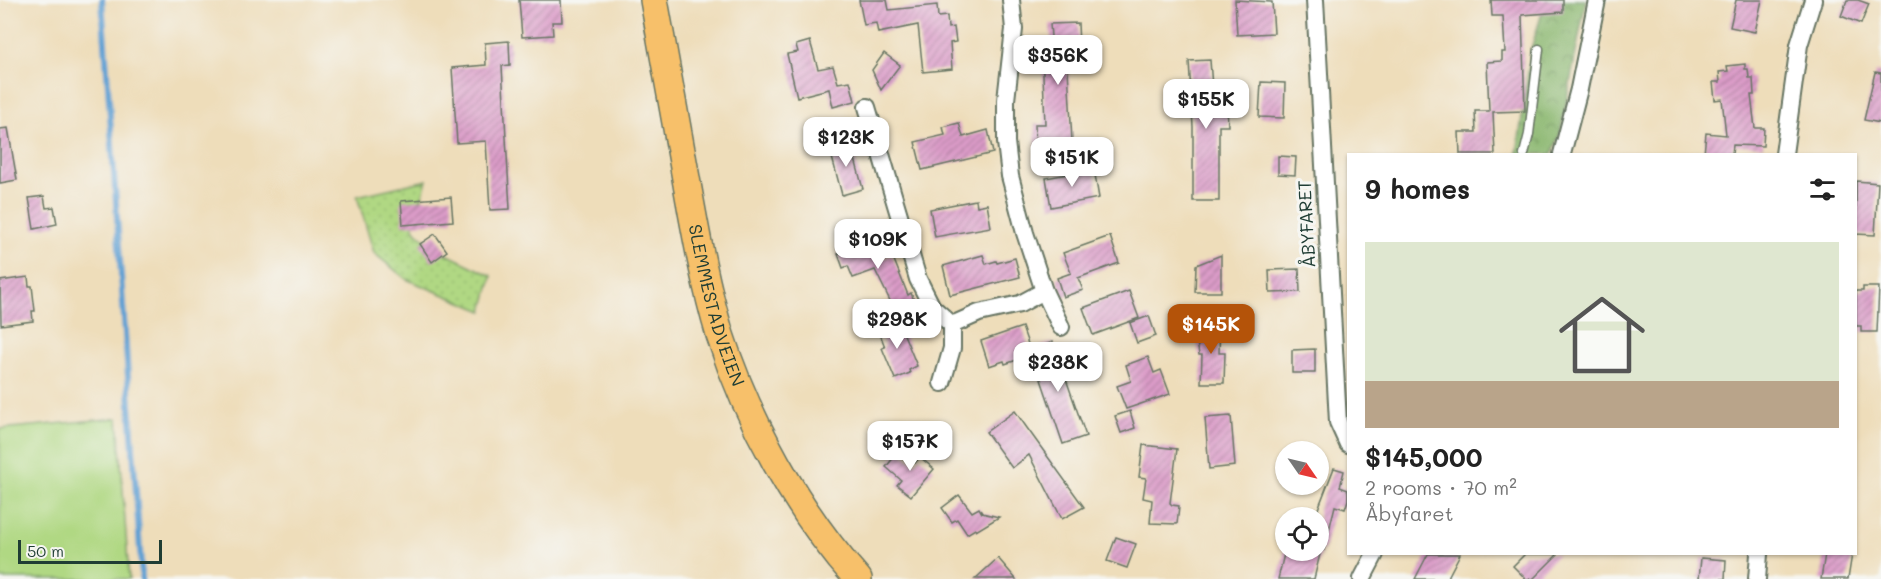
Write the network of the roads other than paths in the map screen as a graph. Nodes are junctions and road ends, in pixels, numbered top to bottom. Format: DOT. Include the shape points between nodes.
graph roads {
  1 [pos="654,0"];
  2 [pos="1011,0"];
  3 [pos="1315,0"];
  4 [pos="1597,0"];
  5 [pos="1813,0"];
  6 [pos="1539,49"];
  7 [pos="867,107"];
  8 [pos="1524,153"];
  9 [pos="1562,153"];
  10 [pos="1784,153"];
  11 [pos="1044,291"];
  12 [pos="952,325"];
  13 [pos="1061,327"];
  14 [pos="942,383"];
  15 [pos="1347,442"];
  16 [pos="1374,555"];
  17 [pos="1759,555"];
  18 [pos="858,579"];
  19 [pos="1362,579"];
  20 [pos="1757,579"];
  1 -- 18 [label="main road, SLEMMESTADVEIEN" via="699,252 721,336 771,453 807,513"];
  2 -- 11 [label="street" via="1014,29 1006,142 1010,176"];
  3 -- 15 [label="street, ÅBYFARET" via="1338,422"];
  4 -- 9 [label="street"];
  5 -- 10 [label="street" via="1799,45"];
  6 -- 8 [label="lane"];
  7 -- 12 [label="street" via="918,279 932,307"];
  11 -- 12 [label="street" via="1020,304 979,313"];
  11 -- 13 [label="street"];
  12 -- 14 [label="street" via="952,348"];
  16 -- 19 [label="street"];
  17 -- 20 [label="street"];
}
